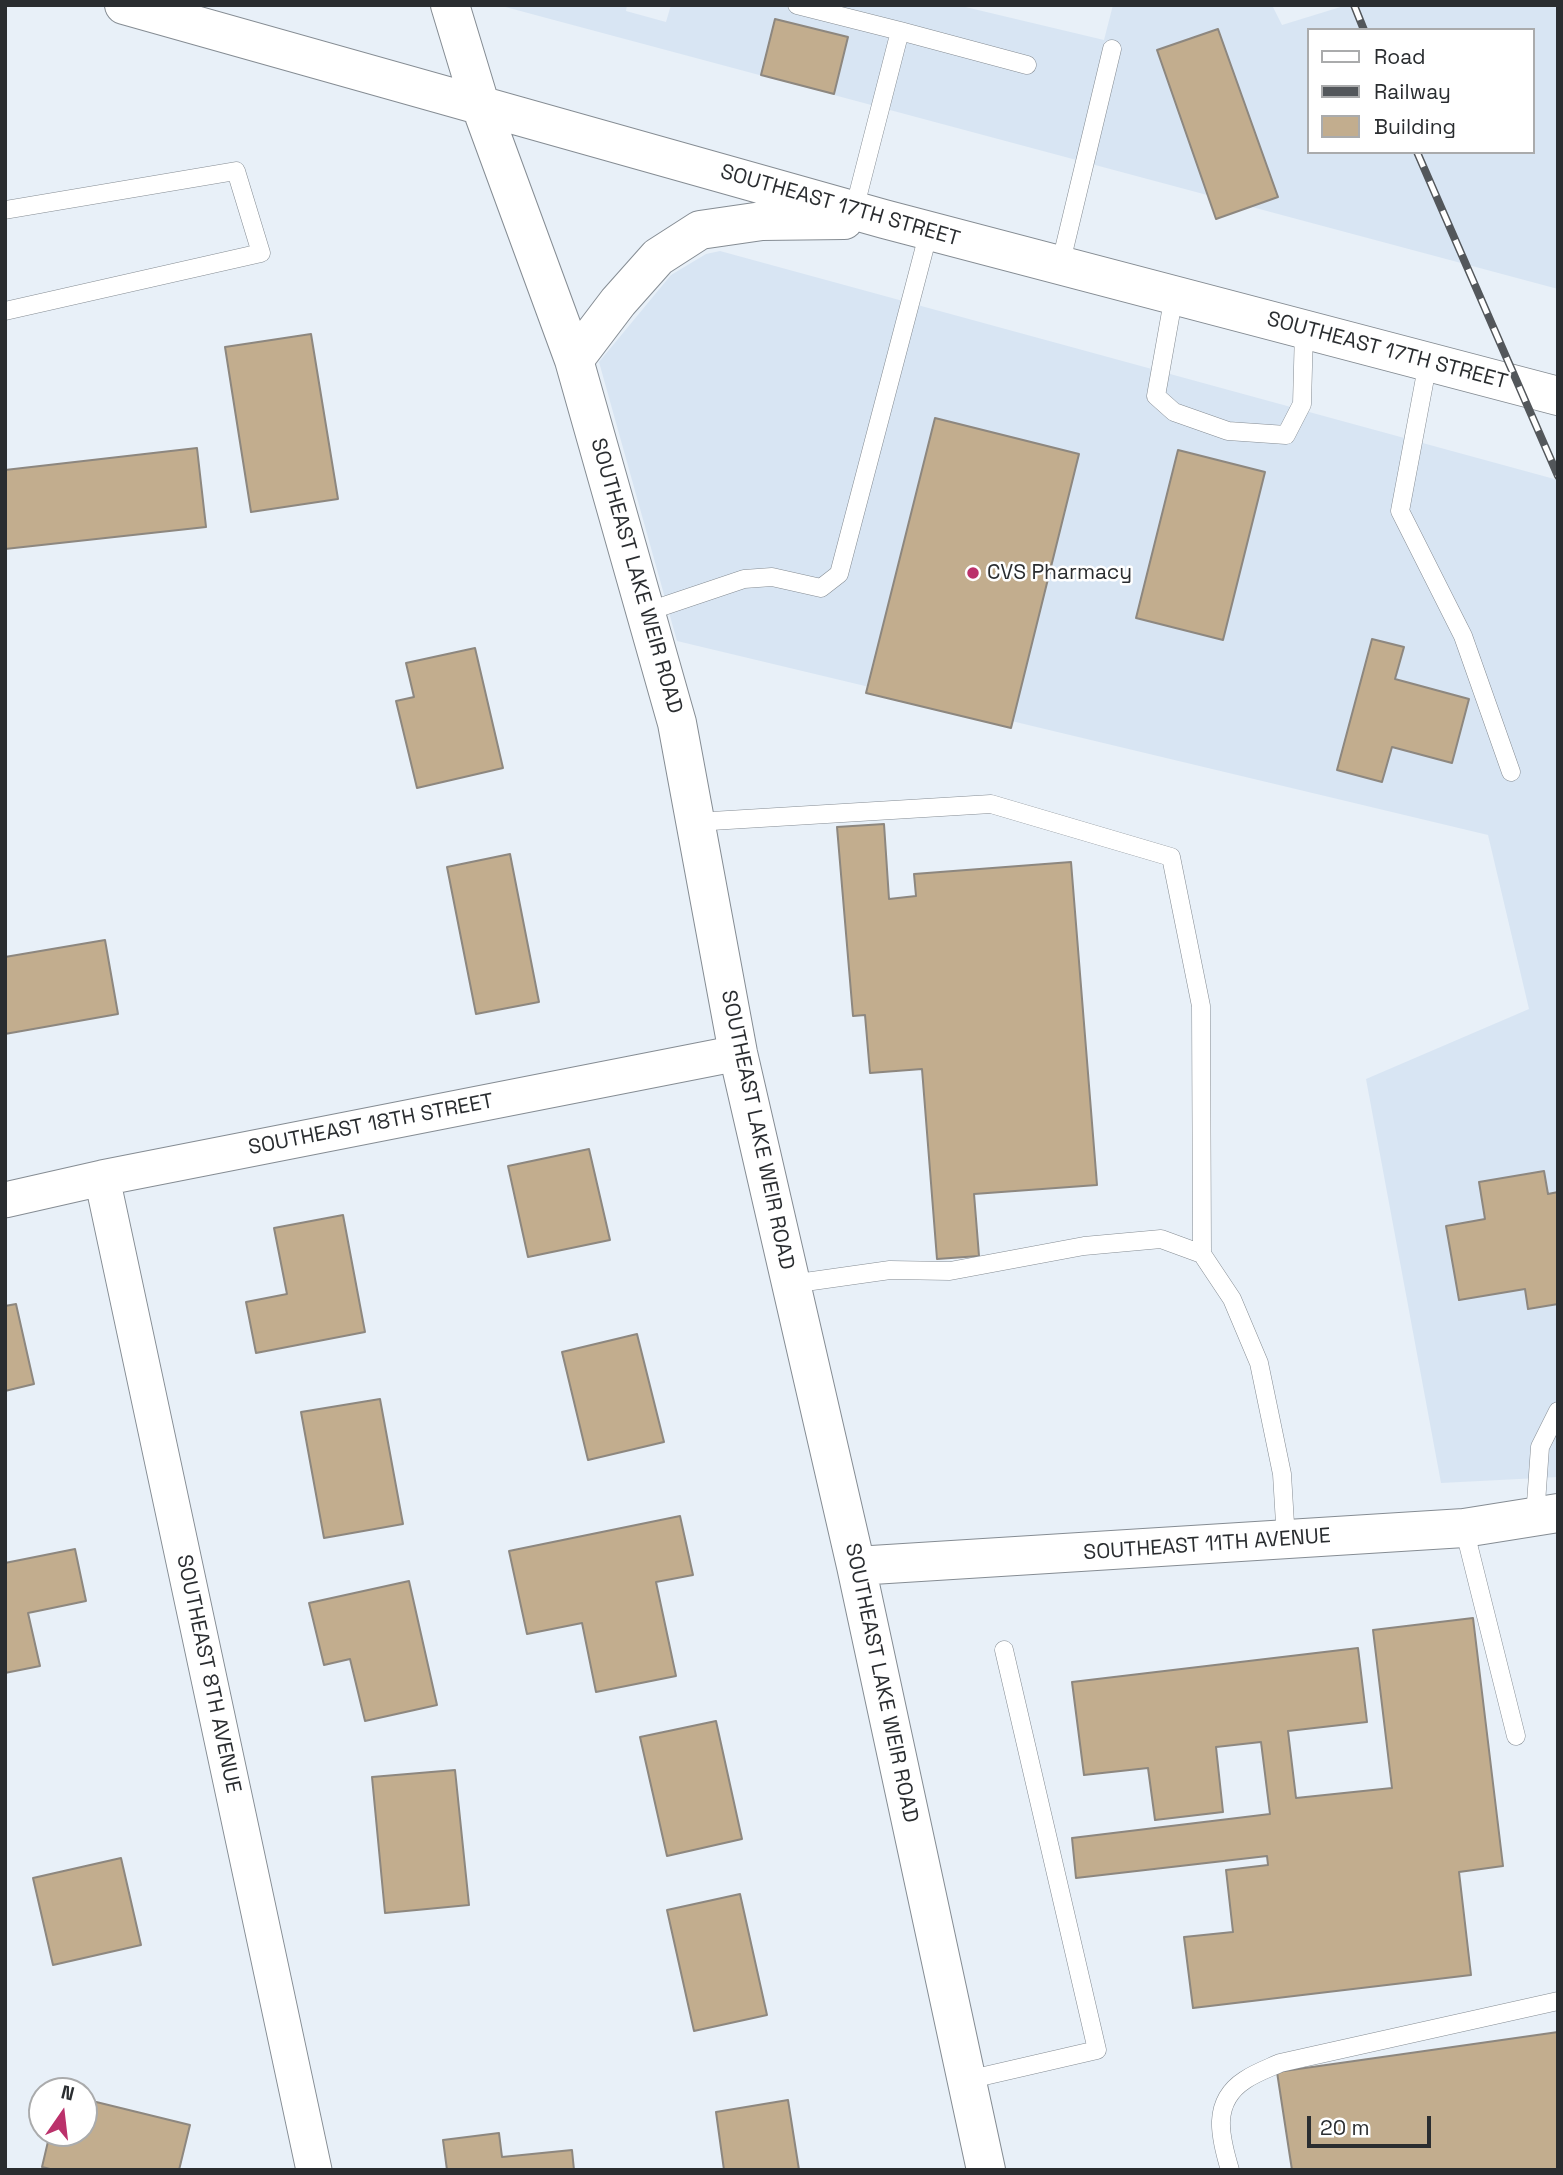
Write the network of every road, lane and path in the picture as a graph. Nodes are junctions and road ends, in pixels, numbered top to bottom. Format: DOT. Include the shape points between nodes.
graph roads {
  1 [pos="450,5"];
  2 [pos="797,5"];
  3 [pos="144,7"];
  4 [pos="900,32"];
  5 [pos="1112,49"];
  6 [pos="1027,65"];
  7 [pos="480,104"];
  8 [pos="5,210"];
  9 [pos="869,215"];
  10 [pos="929,231"];
  11 [pos="1060,266"];
  12 [pos="1174,295"];
  13 [pos="5,311"];
  14 [pos="1304,330"];
  15 [pos="574,360"];
  16 [pos="1428,362"];
  17 [pos="1558,396"];
  18 [pos="646,612"];
  19 [pos="1511,772"];
  20 [pos="695,822"];
  21 [pos="738,1053"];
  22 [pos="102,1178"];
  23 [pos="5,1200"];
  24 [pos="1202,1254"];
  25 [pos="791,1284"];
  26 [pos="1558,1411"];
  27 [pos="1546,1515"];
  28 [pos="1464,1528"];
  29 [pos="1286,1540"];
  30 [pos="856,1566"];
  31 [pos="1004,1650"];
  32 [pos="1516,1736"];
  33 [pos="1558,2001"];
  34 [pos="967,2080"];
  35 [pos="314,2170"];
  36 [pos="986,2170"];
  37 [pos="1230,2170"];
  1 -- 7 [label="main road, SOUTHEAST LAKE WEIR ROAD"];
  2 -- 4 [label="lane"];
  3 -- 7 [label="main road, SOUTHEAST 17TH STREET"];
  4 -- 6 [label="lane"];
  4 -- 9 [label="lane"];
  5 -- 11 [label="lane"];
  7 -- 9 [label="main road, SOUTHEAST 17TH STREET"];
  7 -- 15 [label="main road, SOUTHEAST LAKE WEIR ROAD"];
  8 -- 13 [label="lane" via="236,170 261,253"];
  9 -- 10 [label="main road, SOUTHEAST 17TH STREET"];
  9 -- 15 [label="main road" via="762,220 700,230 658,257"];
  10 -- 11 [label="main road, SOUTHEAST 17TH STREET"];
  10 -- 18 [label="lane" via="839,574 821,588 772,577 744,579"];
  11 -- 12 [label="main road, SOUTHEAST 17TH STREET"];
  12 -- 14 [label="main road, SOUTHEAST 17TH STREET"];
  12 -- 14 [label="lane" via="1156,396 1174,412 1228,431 1286,435 1302,404"];
  14 -- 16 [label="main road, SOUTHEAST 17TH STREET"];
  15 -- 18 [label="main road, SOUTHEAST LAKE WEIR ROAD"];
  16 -- 17 [label="main road, SOUTHEAST 17TH STREET"];
  16 -- 19 [label="lane" via="1401,511 1463,636"];
  18 -- 20 [label="main road, SOUTHEAST LAKE WEIR ROAD" via="677,723"];
  20 -- 21 [label="main road, SOUTHEAST LAKE WEIR ROAD"];
  20 -- 24 [label="lane" via="990,804 1171,857 1201,1006"];
  21 -- 22 [label="street, SOUTHEAST 18TH STREET"];
  21 -- 25 [label="main road, SOUTHEAST LAKE WEIR ROAD"];
  22 -- 23 [label="street, SOUTHEAST 18TH STREET"];
  22 -- 35 [label="street, SOUTHEAST 8TH AVENUE"];
  24 -- 25 [label="lane" via="1161,1239 1084,1246 950,1271 890,1269"];
  24 -- 29 [label="lane" via="1232,1299 1259,1363 1282,1475"];
  25 -- 30 [label="main road, SOUTHEAST LAKE WEIR ROAD"];
  26 -- 27 [label="lane" via="1540,1447 1539,1479"];
  27 -- 28 [label="main road, SOUTHEAST 11TH AVENUE"];
  28 -- 29 [label="main road, SOUTHEAST 11TH AVENUE"];
  28 -- 32 [label="lane"];
  29 -- 30 [label="main road, SOUTHEAST 11TH AVENUE"];
  30 -- 34 [label="main road, SOUTHEAST LAKE WEIR ROAD"];
  31 -- 34 [label="lane" via="1097,2050"];
  33 -- 37 [label="lane" via="1280,2063 1244,2080 1225,2099 1220,2125"];
  34 -- 36 [label="main road, SOUTHEAST LAKE WEIR ROAD"];
}
